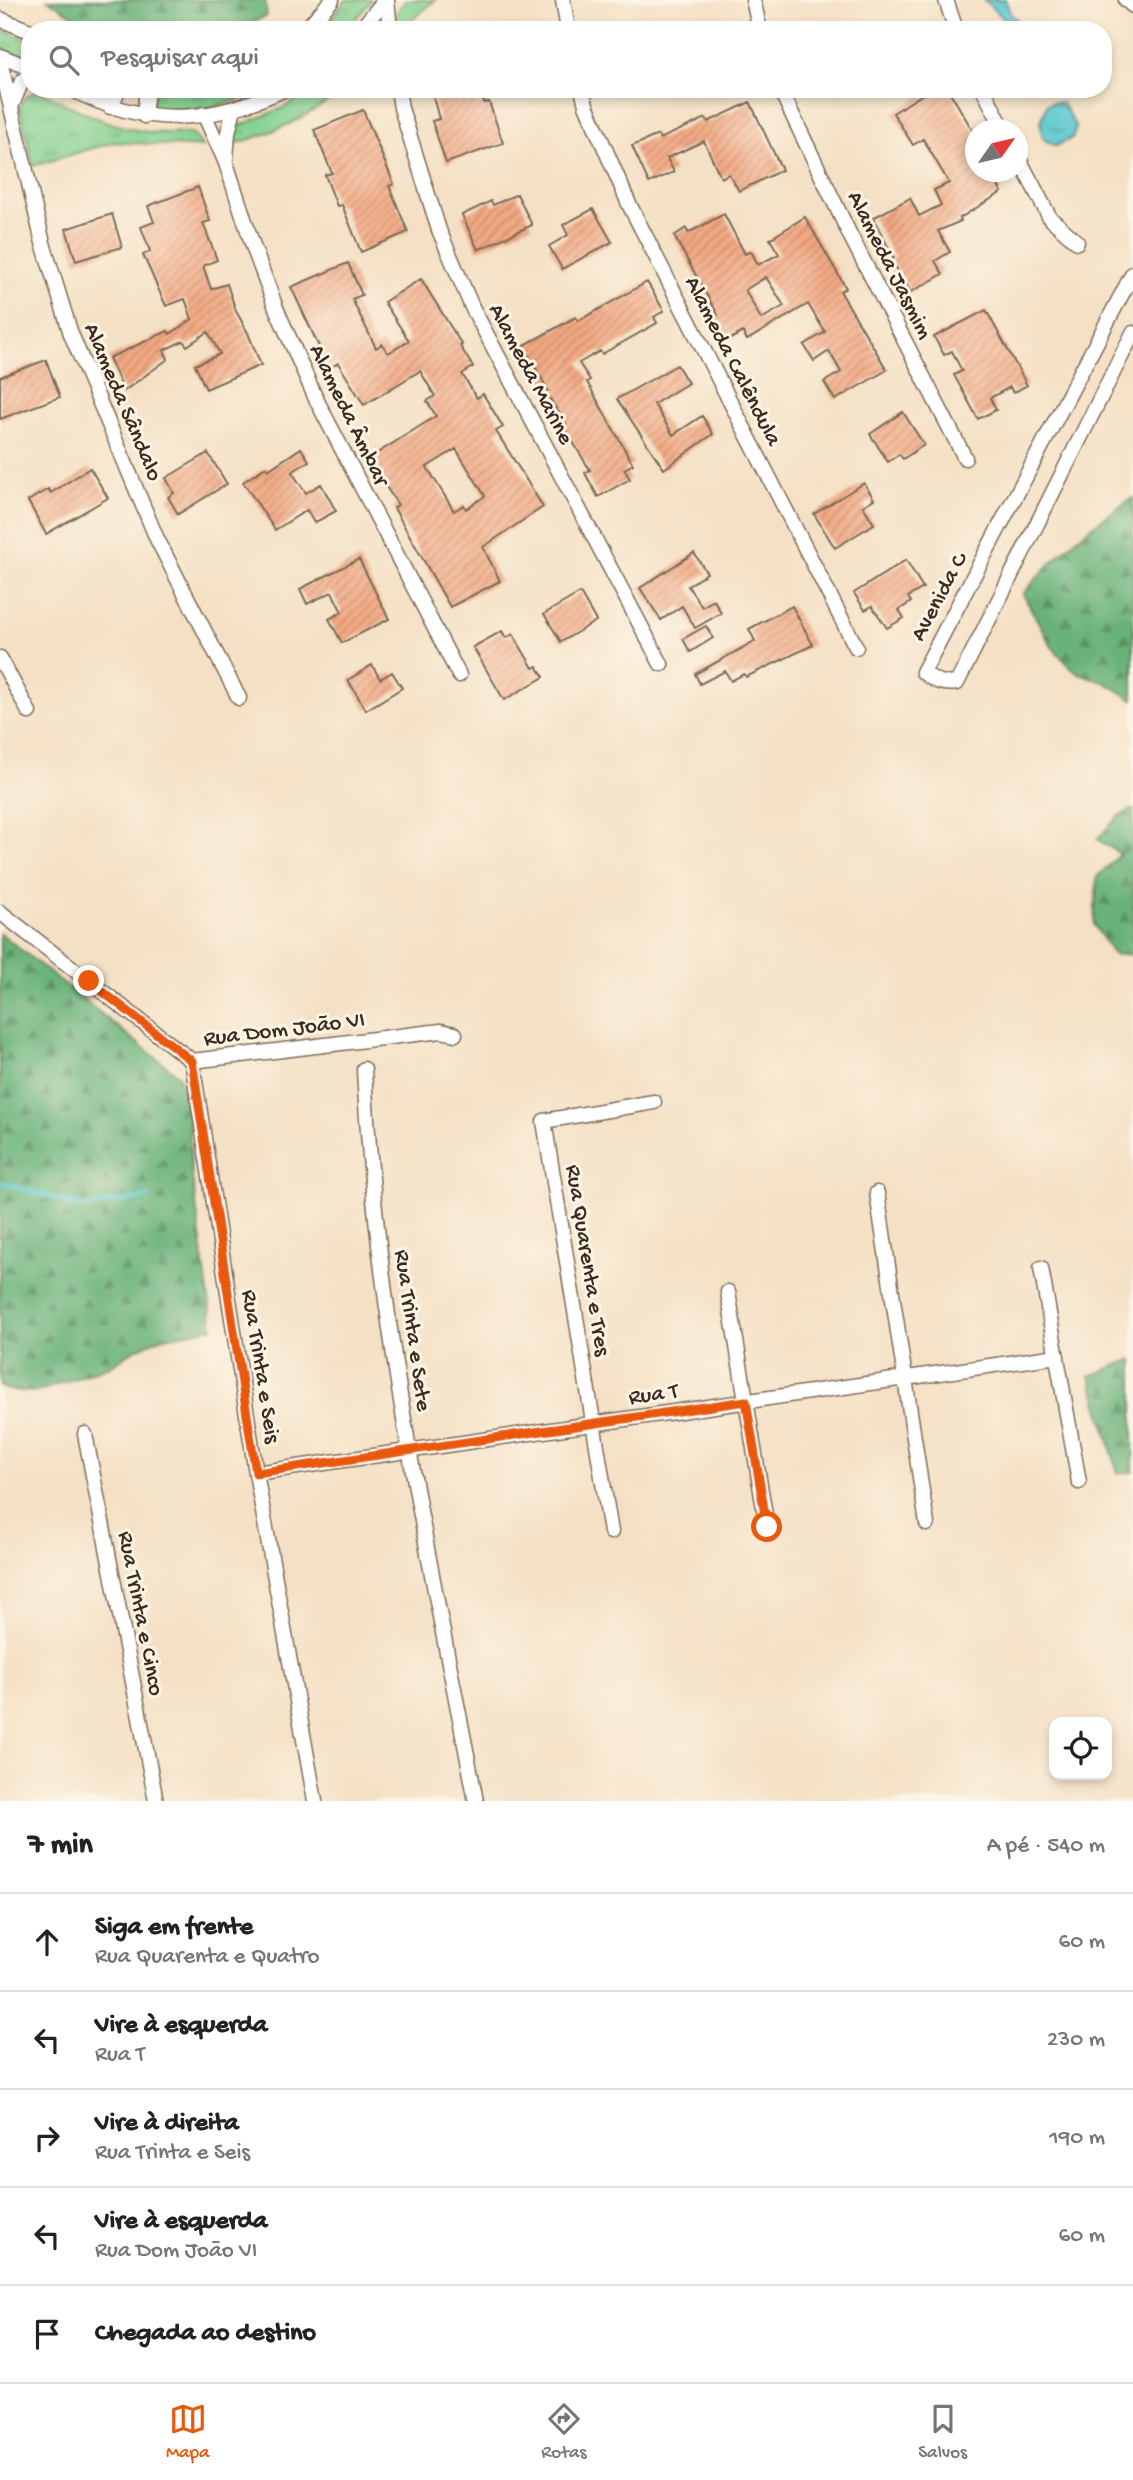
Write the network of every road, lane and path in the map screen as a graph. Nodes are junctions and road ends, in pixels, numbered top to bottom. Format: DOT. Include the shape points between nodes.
graph roads {
  1 [pos="332,0"];
  2 [pos="386,0"];
  3 [pos="563,0"];
  4 [pos="753,0"];
  5 [pos="946,0"];
  6 [pos="1126,0"];
  7 [pos="1133,6"];
  8 [pos="0,19"];
  9 [pos="314,21"];
  10 [pos="368,21"];
  11 [pos="389,21"];
  12 [pos="566,21"];
  13 [pos="758,21"];
  14 [pos="953,21"];
  15 [pos="21,27"];
  16 [pos="0,58"];
  17 [pos="21,65"];
  18 [pos="21,83"];
  19 [pos="90,98"];
  20 [pos="114,98"];
  21 [pos="146,98"];
  22 [pos="266,98"];
  23 [pos="399,98"];
  24 [pos="584,98"];
  25 [pos="784,98"];
  26 [pos="988,98"];
  27 [pos="10,107"];
  28 [pos="110,107"];
  29 [pos="234,108"];
  30 [pos="204,114"];
  31 [pos="144,116"];
  32 [pos="999,119"];
  33 [pos="226,163"];
  34 [pos="1028,180"];
  35 [pos="1077,242"];
  36 [pos="1133,272"];
  37 [pos="1133,333"];
  38 [pos="965,458"];
  39 [pos="856,647"];
  40 [pos="0,658"];
  41 [pos="661,664"];
  42 [pos="459,675"];
  43 [pos="239,698"];
  44 [pos="29,712"];
  45 [pos="0,912"];
  46 [pos="455,1034"];
  47 [pos="192,1061"];
  48 [pos="364,1069"];
  49 [pos="654,1102"];
  50 [pos="877,1193"];
  51 [pos="1041,1268"];
  52 [pos="728,1292"];
  53 [pos="1057,1356"];
  54 [pos="906,1378"];
  55 [pos="746,1401"];
  56 [pos="593,1423"];
  57 [pos="85,1434"];
  58 [pos="408,1450"];
  59 [pos="256,1473"];
  60 [pos="1079,1482"];
  61 [pos="927,1524"];
  62 [pos="767,1527"];
  63 [pos="611,1532"];
  64 [pos="156,1801"];
  65 [pos="315,1801"];
  66 [pos="476,1801"];
  1 -- 9 [label="street"];
  2 -- 10 [label="street"];
  2 -- 11 [label="street"];
  3 -- 12 [label="street"];
  4 -- 13 [label="street"];
  5 -- 14 [label="street"];
  6 -- 7 [label="street"];
  8 -- 15 [label="street"];
  16 -- 17 [label="street"];
  16 -- 27 [label="street, Alameda Sândalo"];
  18 -- 27 [label="street"];
  19 -- 28 [label="street"];
  20 -- 28 [label="street"];
  21 -- 31 [label="street"];
  22 -- 29 [label="street"];
  23 -- 41 [label="street, Alameda Marine" via="439,230 472,307"];
  24 -- 39 [label="street, Alameda Calêndula" via="629,204"];
  25 -- 38 [label="street, Alameda Jasmim"];
  26 -- 32 [label="street"];
  27 -- 43 [label="street, Alameda Sândalo" via="71,334 157,539"];
  28 -- 31 [label="street"];
  29 -- 30 [label="street"];
  29 -- 33 [label="street, Alameda Âmbar"];
  30 -- 31 [label="street"];
  30 -- 33 [label="street, Alameda Âmbar"];
  33 -- 42 [label="street, Alameda Âmbar" via="271,295 316,399"];
  34 -- 35 [label="street" via="1050,218"];
  36 -- 37 [label="street, Avenida C" via="923,672 930,678 957,683"];
  40 -- 44 [label="street"];
  45 -- 47 [label="street, Rua Dom João VI"];
  46 -- 47 [label="street, Rua Dom João VI" via="441,1031"];
  47 -- 59 [label="street, Rua Trinta e Seis"];
  48 -- 58 [label="street, Rua Trinta e Sete" via="368,1160"];
  49 -- 56 [label="street, Rua Quarenta e Tres" via="544,1121"];
  50 -- 54 [label="street"];
  51 -- 53 [label="street"];
  52 -- 55 [label="street"];
  53 -- 54 [label="street, Rua T"];
  53 -- 60 [label="street"];
  54 -- 55 [label="street, Rua T"];
  54 -- 61 [label="street"];
  55 -- 56 [label="street, Rua T"];
  55 -- 62 [label="street"];
  56 -- 58 [label="street, Rua T"];
  56 -- 63 [label="street, Rua Quarenta e Tres"];
  57 -- 64 [label="street, Rua Trinta e Cinco"];
  58 -- 59 [label="street, Rua T"];
  58 -- 66 [label="street, Rua Trinta e Sete"];
  59 -- 65 [label="street, Rua Trinta e Seis"];
}
